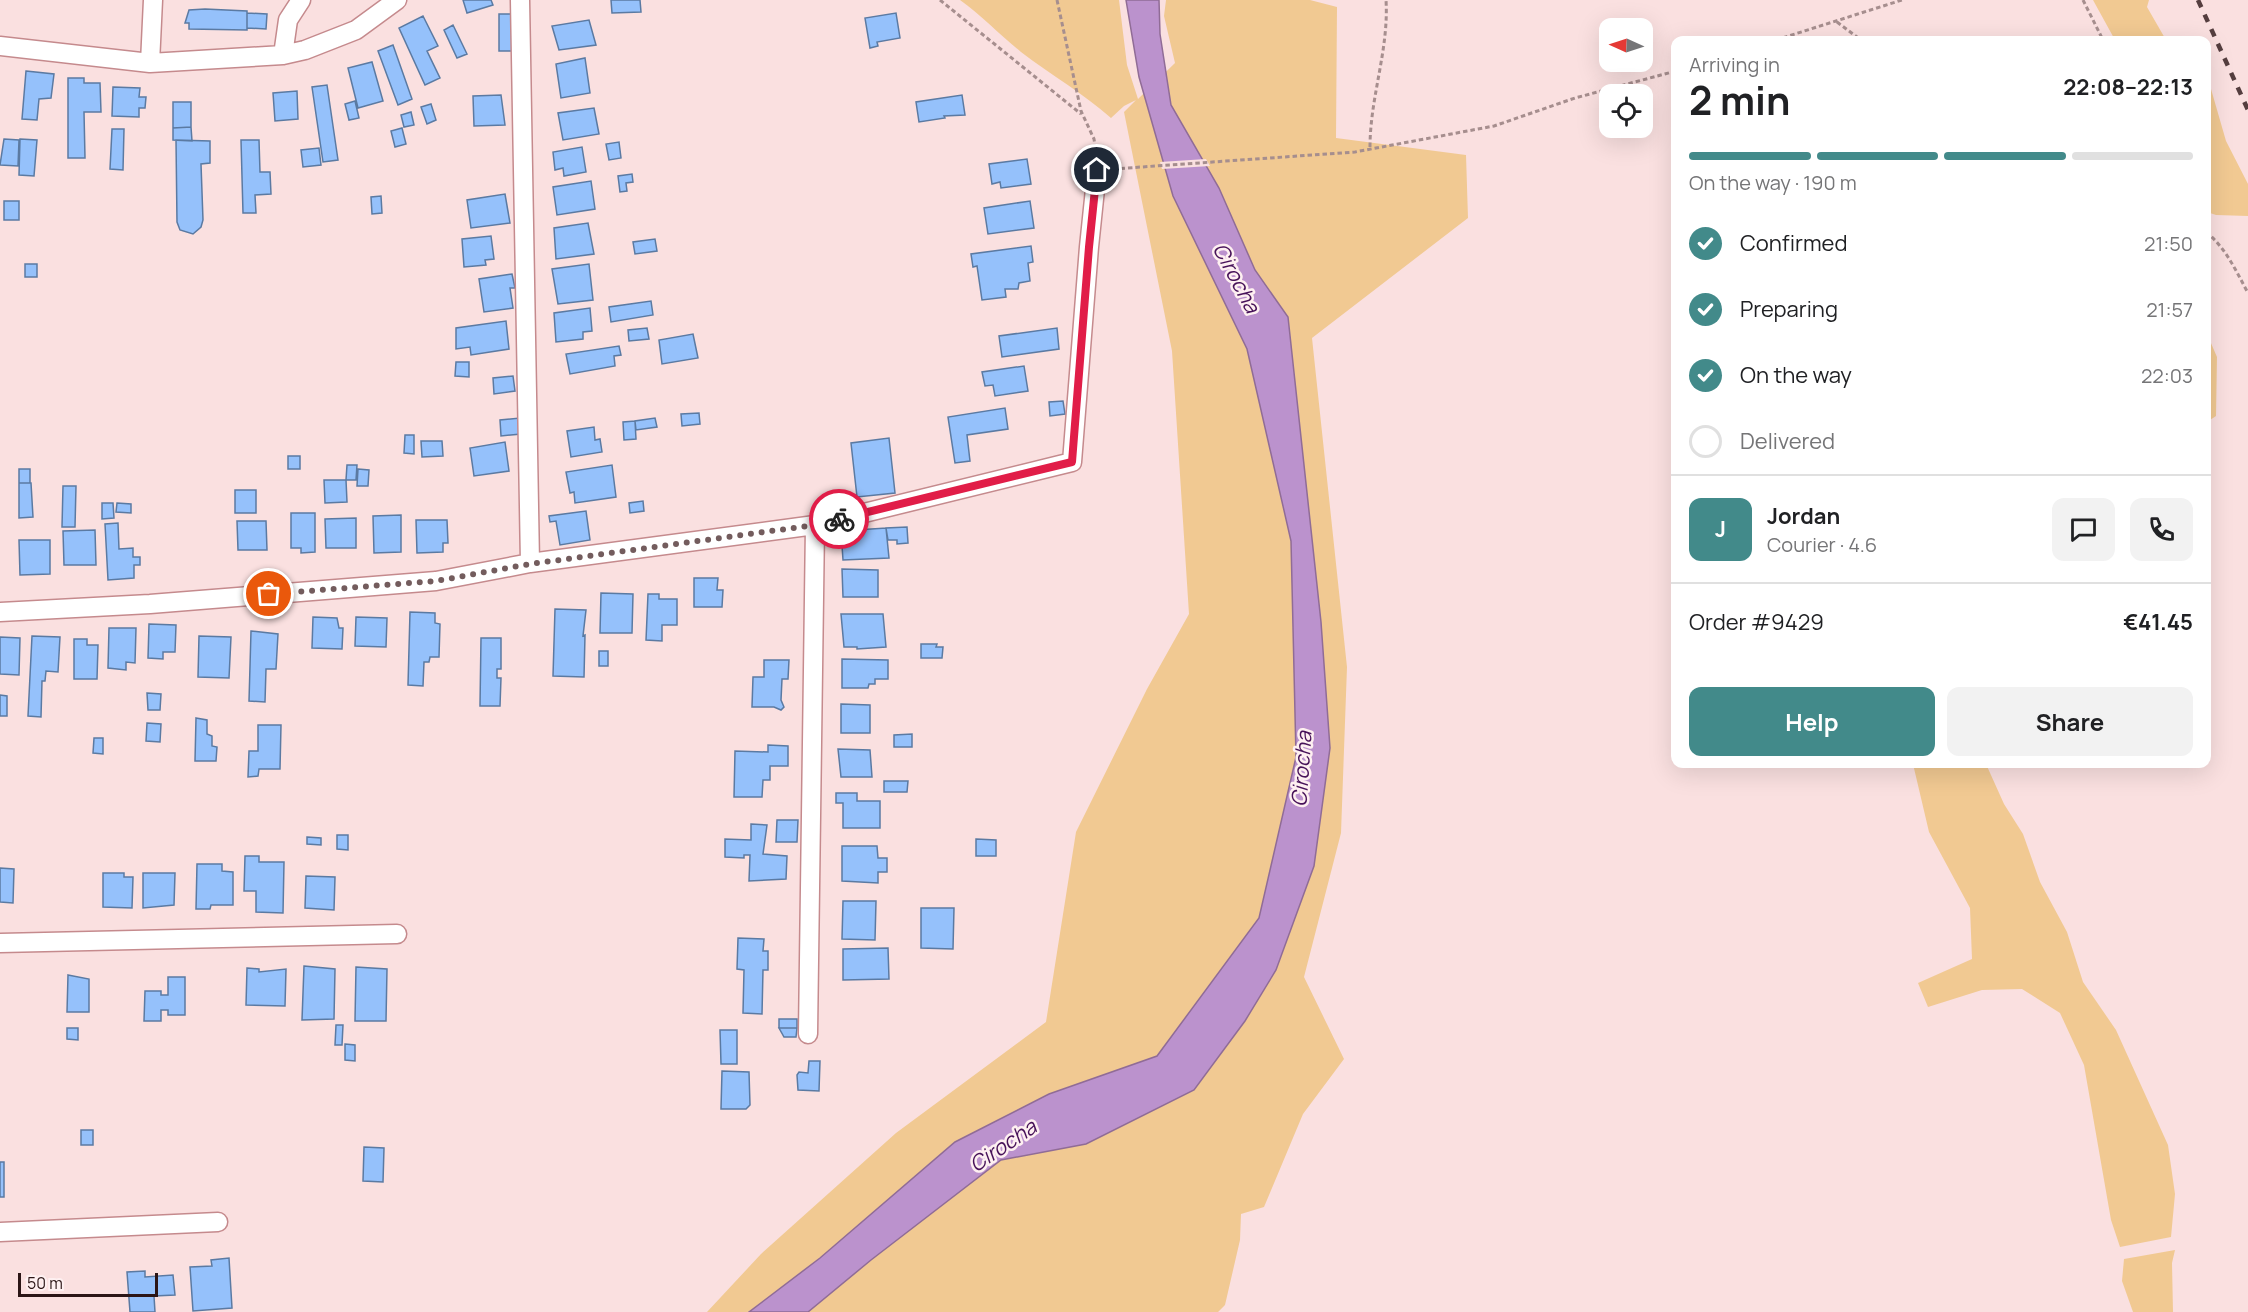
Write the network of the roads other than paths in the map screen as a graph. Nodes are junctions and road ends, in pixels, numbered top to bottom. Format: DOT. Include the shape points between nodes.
graph roads {
  1 [pos="153,0"];
  2 [pos="301,0"];
  3 [pos="397,0"];
  4 [pos="520,0"];
  5 [pos="0,46"];
  6 [pos="283,55"];
  7 [pos="150,63"];
  8 [pos="1097,170"];
  9 [pos="815,525"];
  10 [pos="530,564"];
  11 [pos="0,612"];
  12 [pos="397,934"];
  13 [pos="0,943"];
  14 [pos="808,1034"];
  15 [pos="218,1222"];
  16 [pos="0,1232"];
  1 -- 7 [label="street"];
  2 -- 6 [label="street" via="288,20"];
  3 -- 6 [label="street" via="357,30"];
  4 -- 10 [label="street"];
  5 -- 7 [label="street"];
  6 -- 7 [label="street"];
  8 -- 9 [label="street" via="1072,462"];
  9 -- 10 [label="street"];
  9 -- 14 [label="street"];
  10 -- 11 [label="street" via="436,581"];
  12 -- 13 [label="street"];
  15 -- 16 [label="street"];
}
